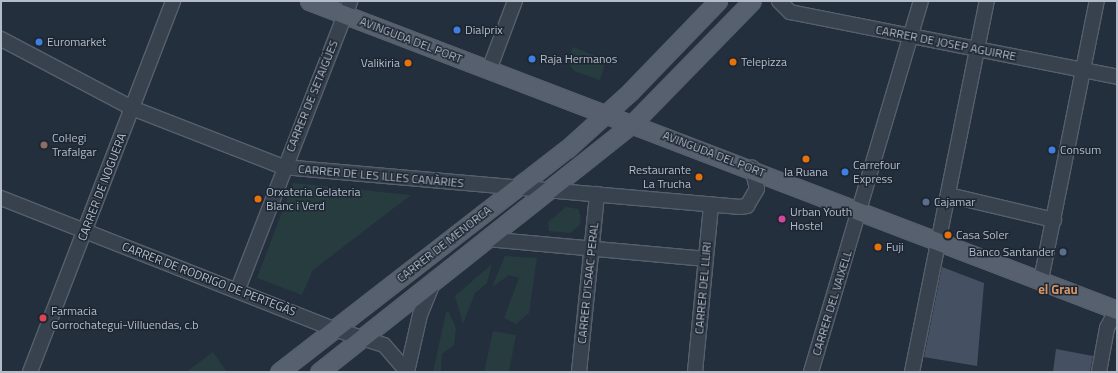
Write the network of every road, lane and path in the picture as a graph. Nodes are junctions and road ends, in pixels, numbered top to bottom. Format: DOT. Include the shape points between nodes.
graph roads {
  1 [pos="173,1"];
  2 [pos="309,1"];
  3 [pos="515,1"];
  4 [pos="718,1"];
  5 [pos="752,1"];
  6 [pos="779,1"];
  7 [pos="921,1"];
  8 [pos="987,1"];
  9 [pos="1097,1"];
  10 [pos="347,8"];
  11 [pos="911,37"];
  12 [pos="1,39"];
  13 [pos="978,48"];
  14 [pos="1083,69"];
  15 [pos="489,70"];
  16 [pos="1117,77"];
  17 [pos="132,108"];
  18 [pos="607,114"];
  19 [pos="634,123"];
  20 [pos="283,167"];
  21 [pos="752,168"];
  22 [pos="516,188"];
  23 [pos="549,190"];
  24 [pos="597,194"];
  25 [pos="948,195"];
  26 [pos="1,198"];
  27 [pos="710,205"];
  28 [pos="859,211"];
  29 [pos="1054,220"];
  30 [pos="85,230"];
  31 [pos="486,239"];
  32 [pos="938,241"];
  33 [pos="592,249"];
  34 [pos="705,259"];
  35 [pos="434,279"];
  36 [pos="1041,280"];
  37 [pos="238,289"];
  38 [pos="1117,309"];
  39 [pos="334,329"];
  40 [pos="363,337"];
  41 [pos="30,372"];
  42 [pos="279,372"];
  43 [pos="319,372"];
  44 [pos="407,372"];
  45 [pos="579,372"];
  46 [pos="695,372"];
  47 [pos="811,372"];
  48 [pos="912,372"];
  49 [pos="1099,372"];
  1 -- 17 [label="street, CARRER DE NOGUERA"];
  2 -- 10 [label="main road, AVINGUDA DEL PORT"];
  3 -- 15 [label="street"];
  4 -- 18 [label="main road, CARRER DE MENORCA"];
  5 -- 19 [label="main road, CARRER DE MENORCA"];
  6 -- 11 [label="street, CARRER DE JOSEP AGUIRRE" via="790,12"];
  7 -- 11 [label="street, CARRER DEL VAIXELL"];
  8 -- 13 [label="street"];
  9 -- 14 [label="street"];
  10 -- 15 [label="main road, AVINGUDA DEL PORT"];
  10 -- 20 [label="street, CARRER DE SETAIGÜES"];
  11 -- 13 [label="street, CARRER DE JOSEP AGUIRRE"];
  11 -- 28 [label="street, CARRER DEL VAIXELL"];
  12 -- 17 [label="street, CARRER DE LES ILLES CANÀRIES"];
  13 -- 14 [label="street, CARRER DE JOSEP AGUIRRE"];
  13 -- 25 [label="street"];
  14 -- 16 [label="street, CARRER DE JOSEP AGUIRRE"];
  14 -- 29 [label="street"];
  15 -- 18 [label="main road, AVINGUDA DEL PORT"];
  17 -- 20 [label="street, CARRER DE LES ILLES CANÀRIES"];
  17 -- 30 [label="street, CARRER DE NOGUERA"];
  18 -- 19 [label="main road, AVINGUDA DEL PORT"];
  18 -- 22 [label="main road, CARRER DE MENORCA"];
  19 -- 21 [label="main road, AVINGUDA DEL PORT"];
  19 -- 23 [label="main road, CARRER DE MENORCA"];
  20 -- 22 [label="street, CARRER DE LES ILLES CANÀRIES"];
  20 -- 37 [label="street, CARRER DE SETAIGÜES"];
  21 -- 27 [label="street, CARRER DE LES ILLES CANÀRIES" via="757,190 747,206"];
  21 -- 28 [label="main road, AVINGUDA DEL PORT"];
  22 -- 23 [label="street, CARRER DE LES ILLES CANÀRIES"];
  22 -- 39 [label="main road, CARRER DE MENORCA"];
  23 -- 24 [label="street, CARRER DE LES ILLES CANÀRIES"];
  23 -- 31 [label="main road, CARRER DE MENORCA"];
  24 -- 27 [label="street, CARRER DE LES ILLES CANÀRIES"];
  24 -- 33 [label="street, CARRER D'ISAAC PERAL"];
  25 -- 29 [label="street"];
  25 -- 32 [label="street"];
  26 -- 30 [label="street, CARRER DE RODRIGO DE PERTEGÀS"];
  27 -- 34 [label="street, CARRER DEL LLIRI"];
  28 -- 32 [label="main road, AVINGUDA DEL PORT"];
  28 -- 47 [label="street, CARRER DEL VAIXELL"];
  29 -- 36 [label="street"];
  30 -- 37 [label="street, CARRER DE RODRIGO DE PERTEGÀS"];
  30 -- 41 [label="street, CARRER DE NOGUERA"];
  31 -- 33 [label="street"];
  31 -- 35 [label="main road, CARRER DE MENORCA"];
  32 -- 36 [label="main road, AVINGUDA DEL PORT"];
  32 -- 48 [label="street"];
  33 -- 34 [label="street"];
  33 -- 45 [label="street, CARRER D'ISAAC PERAL"];
  34 -- 46 [label="street, CARRER DEL LLIRI"];
  35 -- 40 [label="main road, CARRER DE MENORCA"];
  35 -- 44 [label="street" via="420,315"];
  36 -- 38 [label="main road, AVINGUDA DEL PORT"];
  37 -- 39 [label="street, CARRER DE RODRIGO DE PERTEGÀS"];
  38 -- 49 [label="street" via="1107,328"];
  39 -- 40 [label="street, CARRER DE RODRIGO DE PERTEGÀS"];
  39 -- 42 [label="main road, CARRER DE MENORCA"];
  40 -- 43 [label="main road, CARRER DE MENORCA"];
  40 -- 44 [label="street, CARRER DE RODRIGO DE PERTEGÀS" via="384,345"];
}
